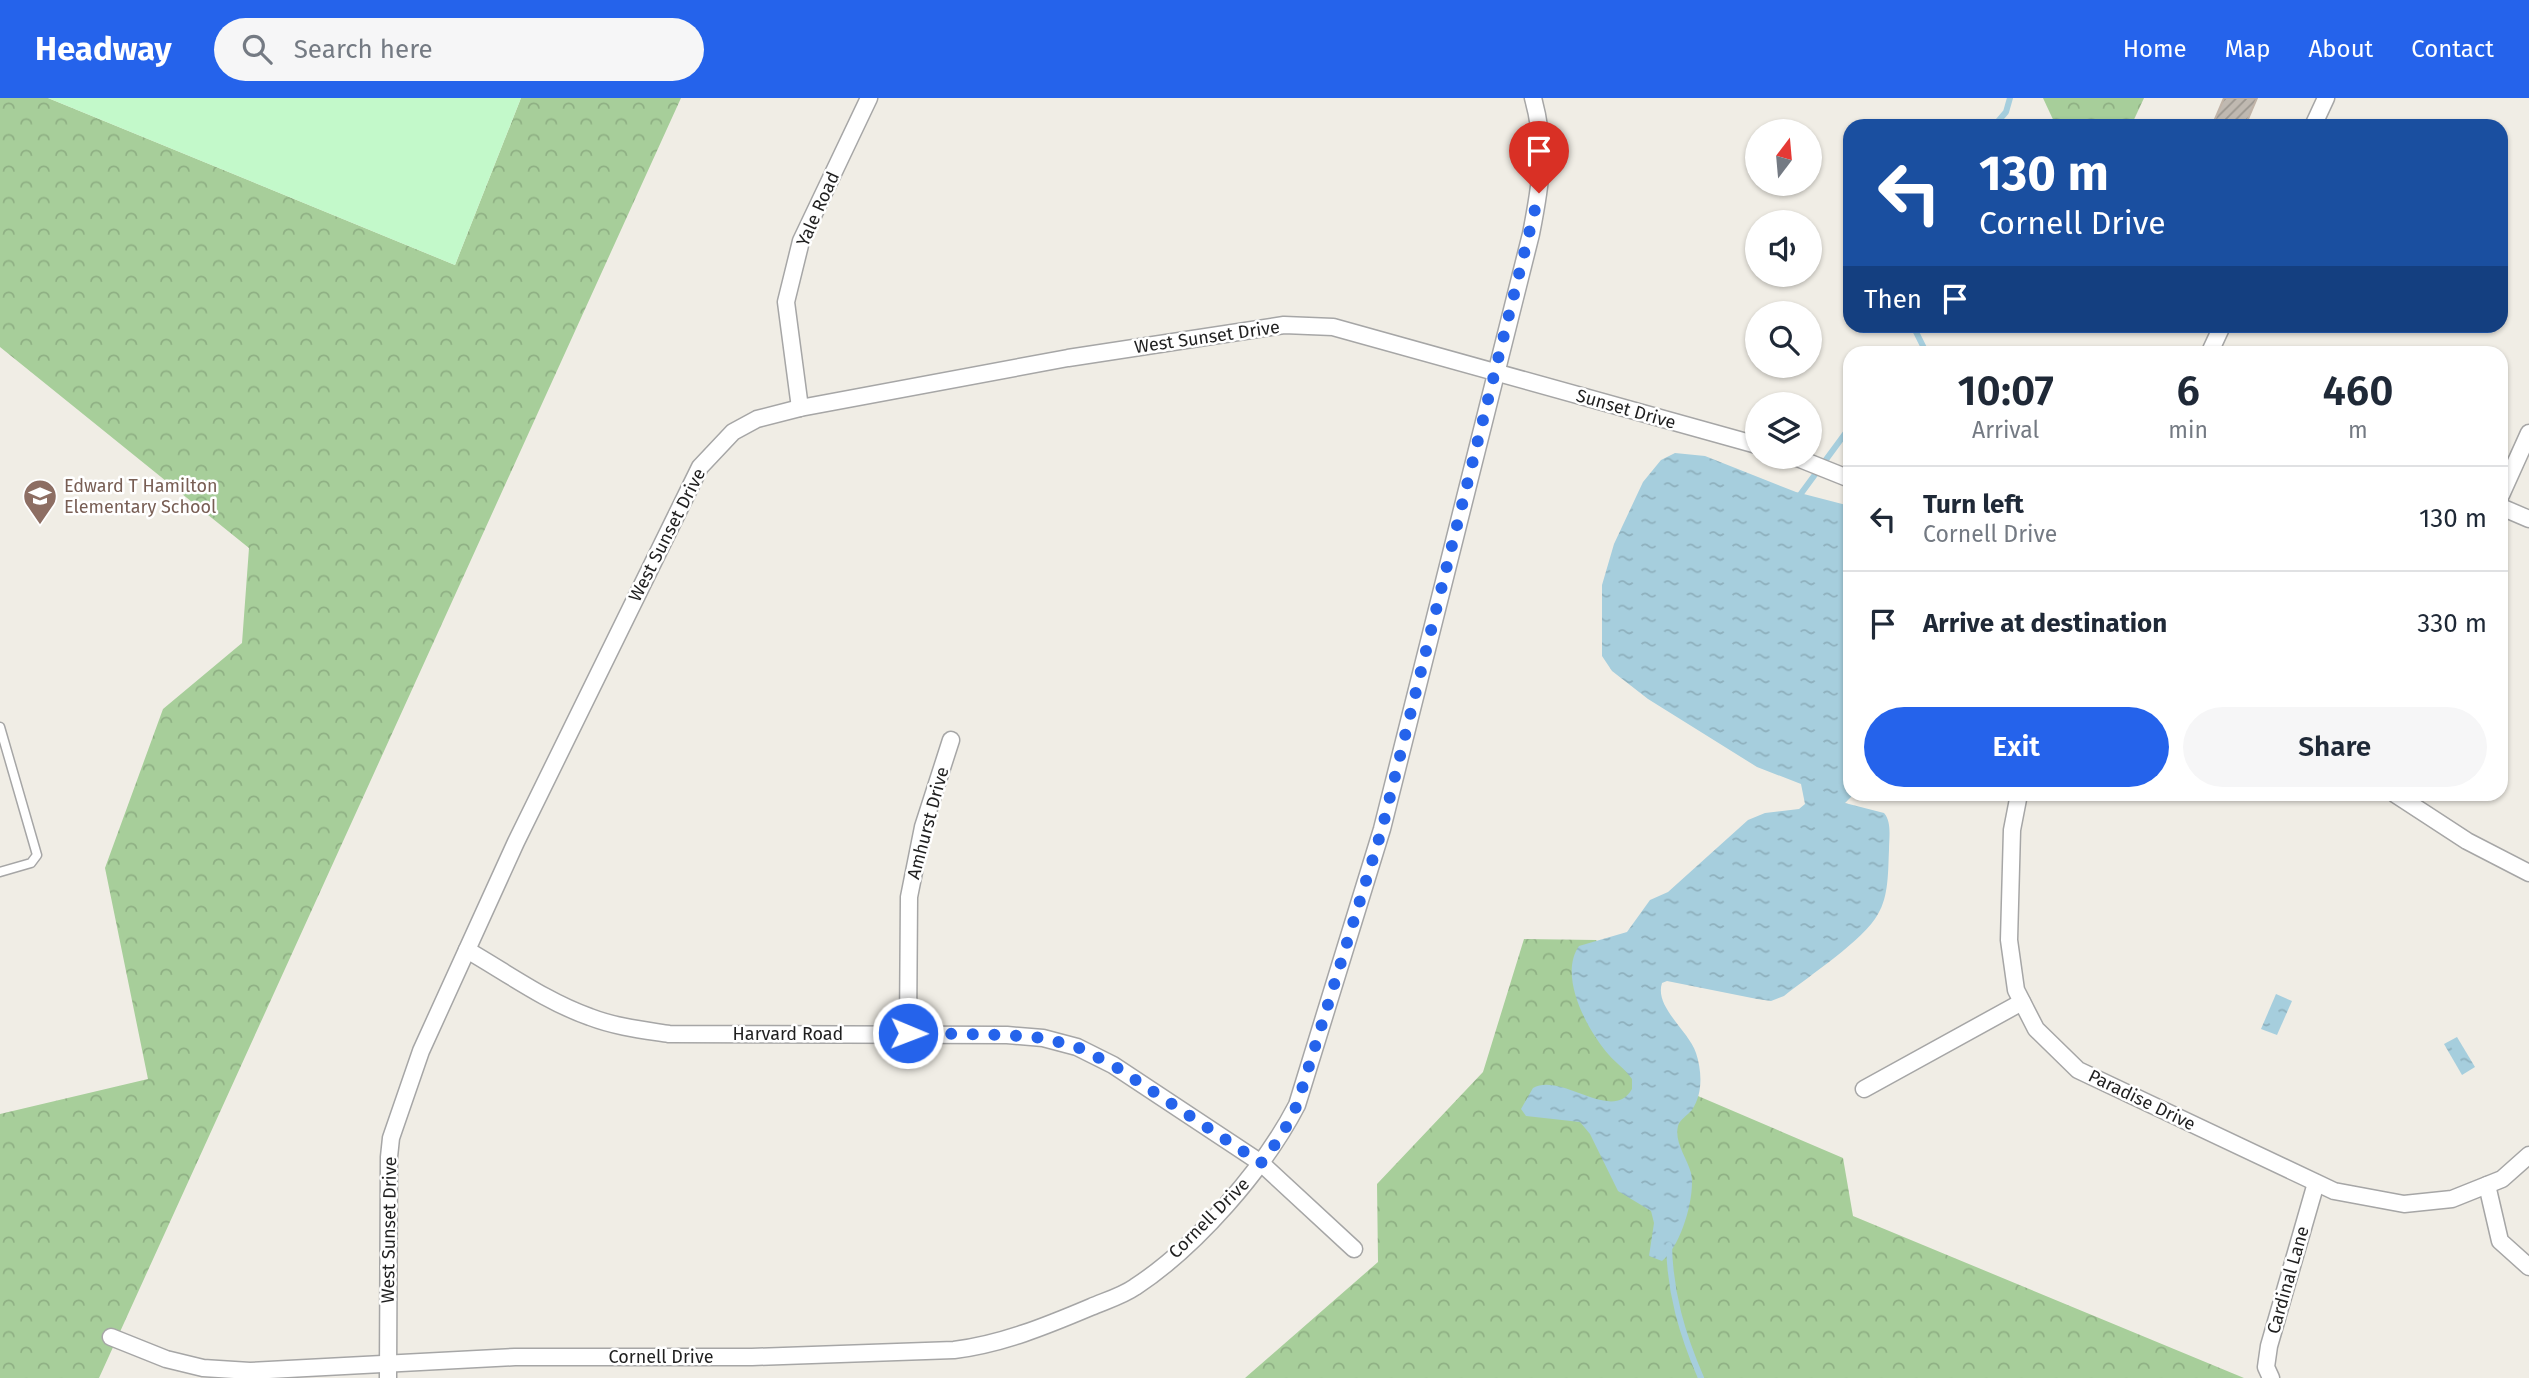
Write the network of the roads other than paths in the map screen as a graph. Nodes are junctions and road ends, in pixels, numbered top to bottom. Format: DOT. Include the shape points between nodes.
graph roads {
  1 [pos="869,98"];
  2 [pos="1533,98"];
  3 [pos="2326,98"];
  4 [pos="2316,119"];
  5 [pos="1495,372"];
  6 [pos="800,408"];
  7 [pos="2529,433"];
  8 [pos="1745,442"];
  9 [pos="1822,468"];
  10 [pos="1843,476"];
  11 [pos="2508,480"];
  12 [pos="2508,510"];
  13 [pos="2529,519"];
  14 [pos="0,727"];
  15 [pos="951,740"];
  16 [pos="2018,801"];
  17 [pos="2406,801"];
  18 [pos="0,872"];
  19 [pos="2529,873"];
  20 [pos="467,950"];
  21 [pos="2022,1002"];
  22 [pos="908,1033"];
  23 [pos="1864,1089"];
  24 [pos="2529,1156"];
  25 [pos="1261,1163"];
  26 [pos="2316,1183"];
  27 [pos="2487,1185"];
  28 [pos="1354,1249"];
  29 [pos="2529,1267"];
  30 [pos="111,1338"];
  31 [pos="388,1371"];
  32 [pos="2271,1378"];
  1 -- 6 [label="street, Yale Road" via="801,241 786,302"];
  2 -- 5 [label="street, Cornell Drive" via="1542,131 1543,172"];
  3 -- 4 [label="street"];
  5 -- 6 [label="street, West Sunset Drive" via="1333,327 1284,326 1068,358"];
  5 -- 8 [label="street, Sunset Drive"];
  5 -- 25 [label="street, Cornell Drive" via="1382,829 1297,1105"];
  6 -- 20 [label="street, West Sunset Drive" via="757,419 733,432 700,467"];
  7 -- 11 [label="street"];
  9 -- 10 [label="street"];
  12 -- 13 [label="street"];
  14 -- 18 [label="lane" via="37,855 31,863"];
  15 -- 22 [label="street, Amhurst Drive" via="923,827 909,897"];
  16 -- 21 [label="street, Paradise Drive" via="2012,830 2009,940"];
  17 -- 19 [label="street" via="2467,841"];
  20 -- 22 [label="street, Harvard Road" via="557,1002 624,1027 669,1034"];
  20 -- 31 [label="street, West Sunset Drive" via="421,1051 391,1138"];
  21 -- 23 [label="street"];
  21 -- 26 [label="street, Paradise Drive" via="2036,1029 2078,1070"];
  22 -- 25 [label="street, Harvard Road" via="1007,1035 1077,1047 1113,1065"];
  24 -- 27 [label="street, Paradise Drive" via="2502,1180"];
  25 -- 28 [label="street, Harvard Road"];
  25 -- 31 [label="street, Cornell Drive" via="1189,1242 1134,1288 984,1346 752,1357 515,1357"];
  26 -- 27 [label="street, Paradise Drive" via="2334,1191 2404,1204 2452,1199"];
  26 -- 32 [label="street, Cardinal Lane" via="2269,1346 2266,1367"];
  27 -- 29 [label="street" via="2500,1241"];
  30 -- 31 [label="street, Cornell Drive" via="203,1368"];
}
